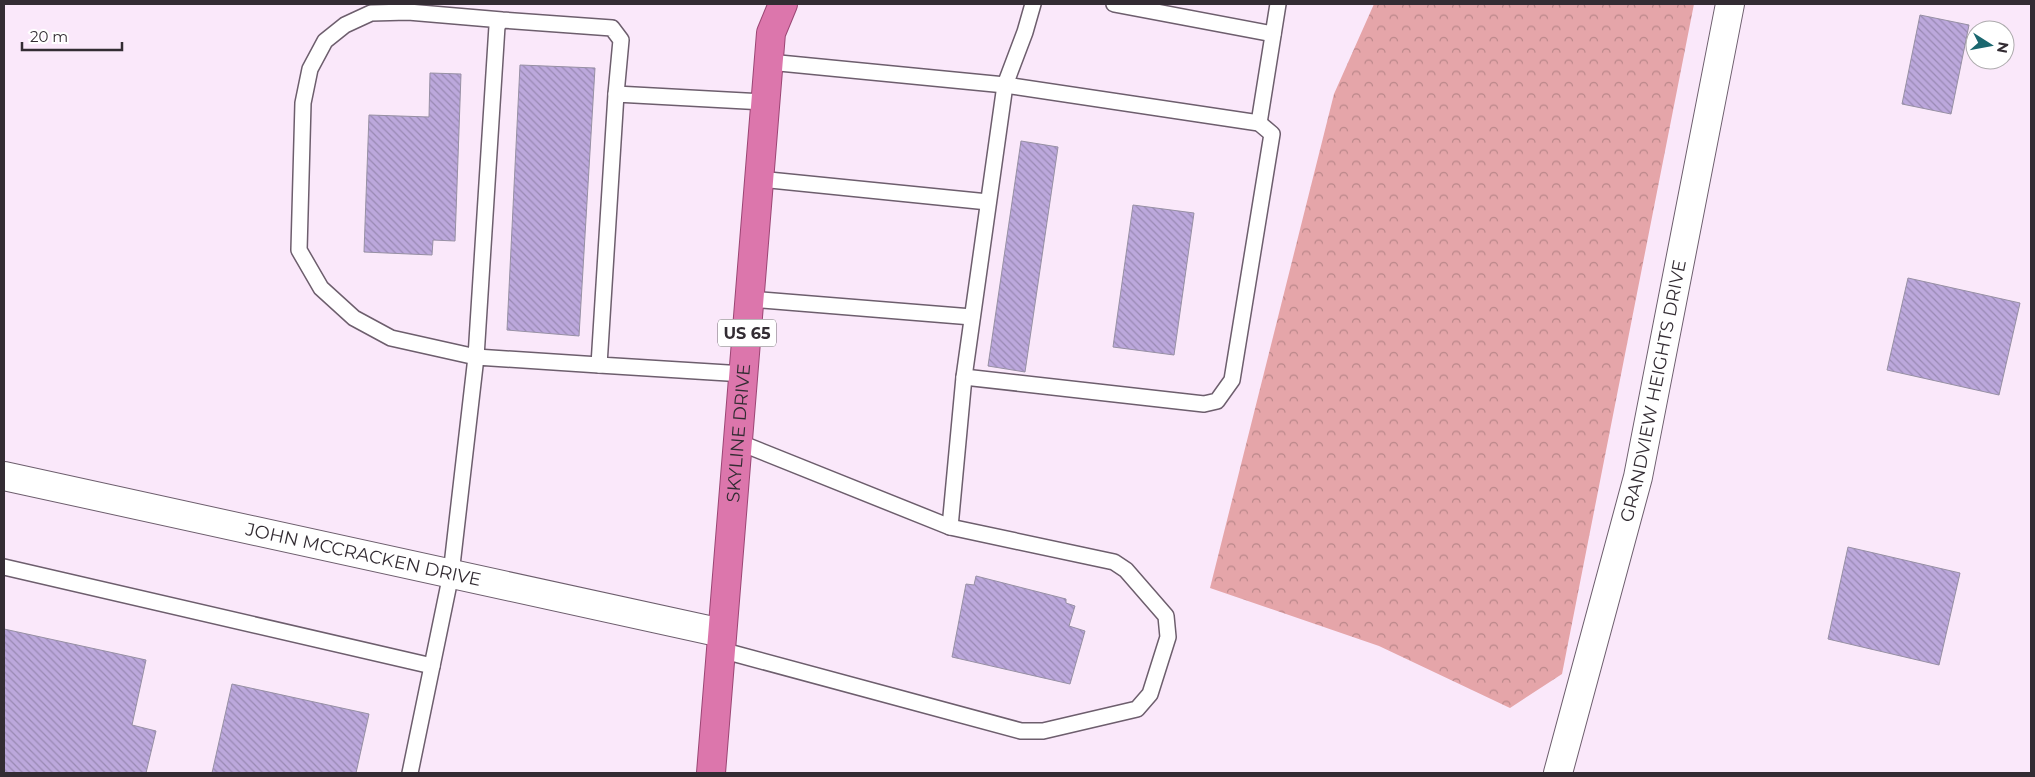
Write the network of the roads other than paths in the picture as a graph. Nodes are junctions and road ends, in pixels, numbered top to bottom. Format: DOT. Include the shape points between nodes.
graph roads {
  1 [pos="760,4"];
  2 [pos="783,4"];
  3 [pos="1034,4"];
  4 [pos="1114,4"];
  5 [pos="1278,4"];
  6 [pos="1730,4"];
  7 [pos="502,20"];
  8 [pos="771,33"];
  9 [pos="1273,34"];
  10 [pos="769,62"];
  11 [pos="1005,85"];
  12 [pos="616,94"];
  13 [pos="765,102"];
  14 [pos="1259,124"];
  15 [pos="759,179"];
  16 [pos="988,202"];
  17 [pos="749,298"];
  18 [pos="972,317"];
  19 [pos="476,357"];
  20 [pos="599,364"];
  21 [pos="744,374"];
  22 [pos="964,377"];
  23 [pos="738,442"];
  24 [pos="4,476"];
  25 [pos="950,527"];
  26 [pos="4,568"];
  27 [pos="451,574"];
  28 [pos="722,642"];
  29 [pos="432,666"];
  30 [pos="410,773"];
  31 [pos="711,773"];
  32 [pos="1558,773"];
  1 -- 8 [label="highway, SKYLINE DRIVE / US 65"];
  2 -- 8 [label="highway, SKYLINE DRIVE / US 65"];
  3 -- 11 [label="lane"];
  4 -- 9 [label="lane"];
  5 -- 9 [label="lane"];
  6 -- 32 [label="street, GRANDVIEW HEIGHTS DRIVE" via="1638,477"];
  7 -- 12 [label="lane" via="612,28 621,40"];
  7 -- 19 [label="lane" via="497,26"];
  7 -- 19 [label="lane" via="408,12 370,13 345,25 325,41 310,69 303,103 299,250 321,288 354,318 391,338"];
  8 -- 10 [label="highway, SKYLINE DRIVE / US 65"];
  9 -- 14 [label="lane"];
  10 -- 11 [label="lane"];
  10 -- 13 [label="highway, SKYLINE DRIVE / US 65"];
  11 -- 14 [label="lane"];
  11 -- 16 [label="lane"];
  12 -- 13 [label="lane"];
  12 -- 20 [label="lane"];
  13 -- 15 [label="highway, SKYLINE DRIVE / US 65"];
  14 -- 22 [label="lane" via="1272,134 1232,380 1217,401 1204,404"];
  15 -- 16 [label="lane"];
  15 -- 17 [label="highway, SKYLINE DRIVE / US 65"];
  16 -- 18 [label="lane"];
  17 -- 18 [label="lane"];
  17 -- 21 [label="highway, SKYLINE DRIVE / US 65"];
  18 -- 22 [label="lane"];
  19 -- 20 [label="lane"];
  19 -- 27 [label="lane"];
  20 -- 21 [label="lane"];
  21 -- 23 [label="highway, SKYLINE DRIVE / US 65"];
  22 -- 25 [label="lane"];
  23 -- 25 [label="lane"];
  23 -- 28 [label="highway, SKYLINE DRIVE / US 65"];
  24 -- 27 [label="street, JOHN MCCRACKEN DRIVE"];
  25 -- 28 [label="lane" via="1114,562 1126,570 1166,616 1168,636 1150,694 1137,709 1042,731 1021,731"];
  26 -- 29 [label="lane"];
  27 -- 28 [label="street, JOHN MCCRACKEN DRIVE"];
  27 -- 29 [label="lane"];
  28 -- 31 [label="highway, SKYLINE DRIVE / US 65"];
  29 -- 30 [label="lane"];
}
